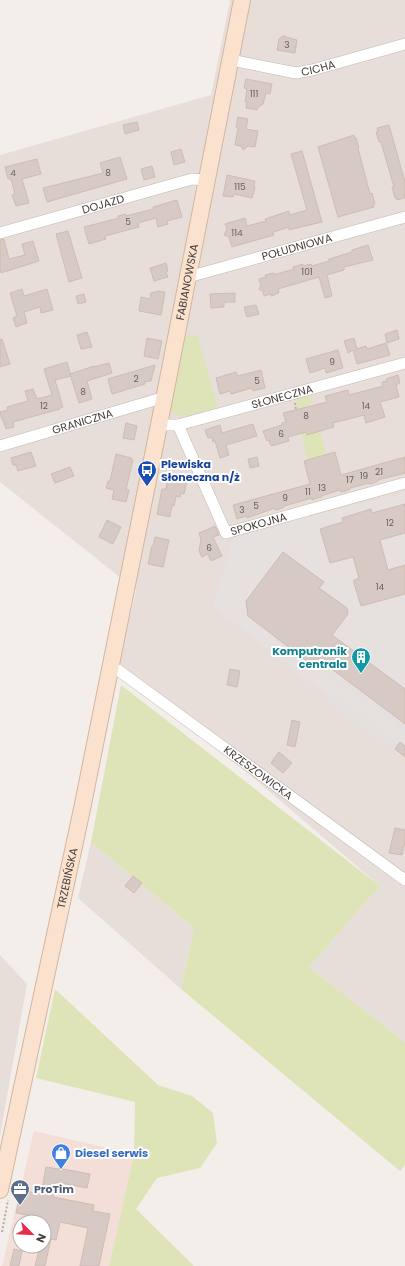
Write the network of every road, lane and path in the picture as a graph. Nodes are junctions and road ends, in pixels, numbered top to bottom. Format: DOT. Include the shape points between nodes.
graph roads {
  1 [pos="242,0"];
  2 [pos="405,44"];
  3 [pos="230,60"];
  4 [pos="207,180"];
  5 [pos="405,217"];
  6 [pos="0,233"];
  7 [pos="188,277"];
  8 [pos="405,363"];
  9 [pos="165,397"];
  10 [pos="295,406"];
  11 [pos="296,410"];
  12 [pos="159,425"];
  13 [pos="178,425"];
  14 [pos="0,446"];
  15 [pos="405,483"];
  16 [pos="131,565"];
  17 [pos="110,668"];
  18 [pos="405,880"];
  19 [pos="0,1190"];
  1 -- 3 [label="street, FABIANOWSKA"];
  2 -- 3 [label="street, CICHA" via="296,73"];
  3 -- 4 [label="street, FABIANOWSKA"];
  4 -- 6 [label="street, DOJAZD" via="192,180"];
  4 -- 7 [label="street, FABIANOWSKA"];
  5 -- 7 [label="street, POŁUDNIOWA"];
  7 -- 9 [label="street, FABIANOWSKA"];
  8 -- 13 [label="street, SŁONECZNA"];
  9 -- 12 [label="street, FABIANOWSKA"];
  9 -- 14 [label="street, GRANICZNA"];
  10 -- 11 [label="path"];
  12 -- 13 [label="street, SŁONECZNA"];
  12 -- 16 [label="street, FABIANOWSKA"];
  13 -- 15 [label="street, SPOKOJNA" via="226,533"];
  16 -- 17 [label="street, TRZEBIŃSKA"];
  17 -- 18 [label="street, KRZESZOWICKA" via="118,670"];
  17 -- 19 [label="street, TRZEBIŃSKA"];
}
